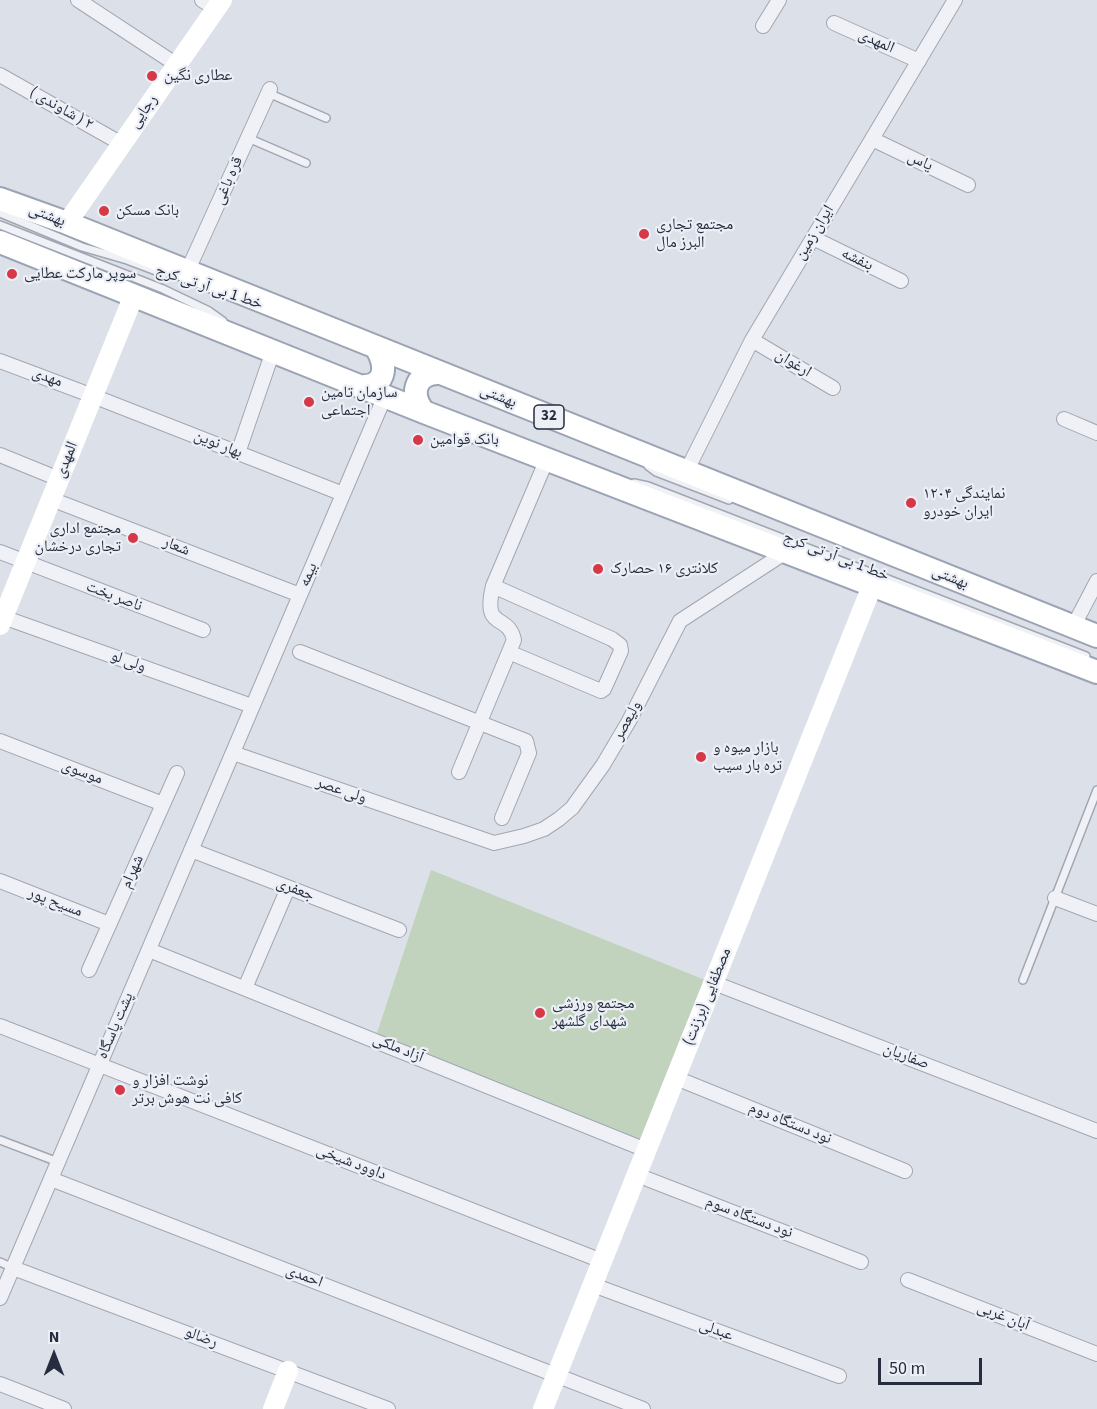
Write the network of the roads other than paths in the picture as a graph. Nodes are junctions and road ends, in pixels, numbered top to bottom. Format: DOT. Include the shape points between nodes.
graph roads {
  1 [pos="78,0"];
  2 [pos="778,0"];
  3 [pos="955,0"];
  4 [pos="214,3"];
  5 [pos="834,23"];
  6 [pos="763,26"];
  7 [pos="918,61"];
  8 [pos="177,65"];
  9 [pos="0,75"];
  10 [pos="269,91"];
  11 [pos="326,118"];
  12 [pos="248,138"];
  13 [pos="872,139"];
  14 [pos="122,144"];
  15 [pos="306,163"];
  16 [pos="968,185"];
  17 [pos="0,199"];
  18 [pos="0,213"];
  19 [pos="67,223"];
  20 [pos="0,225"];
  21 [pos="813,238"];
  22 [pos="0,242"];
  23 [pos="177,274"];
  24 [pos="901,281"];
  25 [pos="218,293"];
  26 [pos="134,295"];
  27 [pos="284,311"];
  28 [pos="752,340"];
  29 [pos="267,349"];
  30 [pos="377,349"];
  31 [pos="0,361"];
  32 [pos="437,373"];
  33 [pos="359,386"];
  34 [pos="833,388"];
  35 [pos="93,396"];
  36 [pos="385,396"];
  37 [pos="424,412"];
  38 [pos="1064,419"];
  39 [pos="1097,433"];
  40 [pos="616,444"];
  41 [pos="238,453"];
  42 [pos="0,455"];
  43 [pos="547,459"];
  44 [pos="570,468"];
  45 [pos="686,472"];
  46 [pos="59,479"];
  47 [pos="343,494"];
  48 [pos="51,500"];
  49 [pos="738,504"];
  50 [pos="0,552"];
  51 [pos="786,552"];
  52 [pos="25,564"];
  53 [pos="1097,581"];
  54 [pos="494,586"];
  55 [pos="872,586"];
  56 [pos="300,595"];
  57 [pos="989,602"];
  58 [pos="2,621"];
  59 [pos="1074,627"];
  60 [pos="203,630"];
  61 [pos="1097,636"];
  62 [pos="1097,644"];
  63 [pos="300,652"];
  64 [pos="511,652"];
  65 [pos="1097,660"];
  66 [pos="1097,672"];
  67 [pos="252,706"];
  68 [pos="480,723"];
  69 [pos="0,741"];
  70 [pos="233,753"];
  71 [pos="459,772"];
  72 [pos="177,773"];
  73 [pos="1097,790"];
  74 [pos="163,804"];
  75 [pos="502,818"];
  76 [pos="448,828"];
  77 [pos="191,850"];
  78 [pos="0,881"];
  79 [pos="288,888"];
  80 [pos="1055,898"];
  81 [pos="1097,914"];
  82 [pos="109,924"];
  83 [pos="399,930"];
  84 [pos="149,950"];
  85 [pos="89,970"];
  86 [pos="1023,980"];
  87 [pos="714,983"];
  88 [pos="245,988"];
  89 [pos="0,1026"];
  90 [pos="100,1064"];
  91 [pos="676,1078"];
  92 [pos="1097,1131"];
  93 [pos="0,1140"];
  94 [pos="646,1150"];
  95 [pos="58,1162"];
  96 [pos="905,1171"];
  97 [pos="637,1174"];
  98 [pos="51,1179"];
  99 [pos="602,1261"];
  100 [pos="861,1262"];
  101 [pos="7,1265"];
  102 [pos="908,1280"];
  103 [pos="592,1286"];
  104 [pos="0,1298"];
  105 [pos="1097,1354"];
  106 [pos="288,1371"];
  107 [pos="557,1376"];
  108 [pos="839,1376"];
  109 [pos="0,1384"];
  110 [pos="64,1409"];
  111 [pos="273,1409"];
  112 [pos="388,1409"];
  113 [pos="543,1409"];
  114 [pos="643,1409"];
  1 -- 8 [label="street"];
  2 -- 6 [label="street"];
  3 -- 7 [label="street, ایران زمین"];
  4 -- 8 [label="street, رجایی"];
  5 -- 7 [label="street, المهدی"];
  7 -- 13 [label="street, ایران زمین"];
  8 -- 14 [label="street, رجایی"];
  9 -- 14 [label="street, ( شاوندی ) ۲"];
  10 -- 11 [label="lane"];
  10 -- 12 [label="street, قره باغی"];
  12 -- 15 [label="lane"];
  12 -- 23 [label="street, قره باغی"];
  13 -- 16 [label="street, یاس"];
  13 -- 21 [label="street, ایران زمین"];
  14 -- 19 [label="street, رجایی"];
  17 -- 19 [label="main road, بهشتی / 32"];
  18 -- 23 [label="lane, خط 1 بی آر تی کرج" via="82,247"];
  19 -- 23 [label="main road, بهشتی / 32"];
  20 -- 29 [label="lane, خط 1 بی آر تی کرج" via="209,311"];
  21 -- 24 [label="street, بنفشه"];
  21 -- 28 [label="street, ایران زمین"];
  22 -- 26 [label="main road, 32"];
  23 -- 27 [label="main road, بهشتی / 32"];
  25 -- 27 [label="lane, خط 1 بی آر تی کرج"];
  26 -- 29 [label="main road, 32"];
  26 -- 35 [label="street, المهدی"];
  27 -- 30 [label="main road, بهشتی / 32"];
  28 -- 34 [label="street, ارغوان"];
  28 -- 45 [label="street, ایران زمین"];
  29 -- 33 [label="main road, 32"];
  29 -- 41 [label="street"];
  30 -- 32 [label="main road, بهشتی / 32"];
  30 -- 33 [label="main road" via="384,365 381,377 371,385"];
  31 -- 35 [label="street, مهدی"];
  32 -- 37 [label="main road" via="425,375 416,385 415,397"];
  32 -- 40 [label="main road, بهشتی / 32"];
  33 -- 36 [label="main road, 32"];
  35 -- 41 [label="street, بهار نوین"];
  35 -- 46 [label="street, المهدی"];
  36 -- 37 [label="main road, 32"];
  36 -- 47 [label="street, بیمه"];
  37 -- 43 [label="main road, 32"];
  38 -- 39 [label="street"];
  40 -- 45 [label="main road, بهشتی / 32"];
  40 -- 49 [label="lane" via="656,472"];
  41 -- 47 [label="street, بهار نوین"];
  42 -- 46 [label="street"];
  43 -- 44 [label="main road, 32"];
  43 -- 54 [label="street"];
  44 -- 51 [label="main road, 32"];
  44 -- 65 [label="lane, خط 1 بی آر تی کرج" via="648,486"];
  45 -- 59 [label="main road, بهشتی / 32"];
  46 -- 48 [label="street, المهدی"];
  47 -- 56 [label="street, بیمه"];
  48 -- 52 [label="street, المهدی"];
  48 -- 56 [label="street, شعار"];
  50 -- 52 [label="street, ناصر بخت"];
  51 -- 55 [label="main road, 32"];
  51 -- 76 [label="street, ولیعصر" via="680,621 603,765 572,808 559,819 544,829 494,843"];
  52 -- 58 [label="street, المهدی"];
  52 -- 60 [label="street, ناصر بخت"];
  53 -- 59 [label="street"];
  54 -- 64 [label="street" via="489,610 512,632"];
  54 -- 64 [label="street" via="612,639 621,651 601,691"];
  55 -- 66 [label="main road, 32"];
  55 -- 87 [label="street, مصطفایی (برزنت)"];
  56 -- 67 [label="street, بیمه"];
  57 -- 62 [label="lane"];
  58 -- 67 [label="street, ولی لو"];
  59 -- 61 [label="main road, بهشتی / 32"];
  63 -- 68 [label="street"];
  64 -- 68 [label="street"];
  67 -- 70 [label="street, بیمه"];
  68 -- 71 [label="street"];
  68 -- 75 [label="street" via="526,741 529,748"];
  69 -- 74 [label="street, موسوی"];
  70 -- 76 [label="street, ولی عصر"];
  70 -- 77 [label="street, پشت پاسگاه"];
  72 -- 74 [label="street, شهرام"];
  73 -- 80 [label="lane"];
  74 -- 82 [label="street, شهرام"];
  77 -- 79 [label="street, جعفری"];
  77 -- 84 [label="street, پشت پاسگاه"];
  78 -- 82 [label="street, مسیح پور"];
  79 -- 83 [label="street, جعفری"];
  79 -- 88 [label="street"];
  80 -- 81 [label="street"];
  80 -- 86 [label="lane"];
  82 -- 85 [label="street, شهرام"];
  84 -- 88 [label="street, آزاد ملکی"];
  84 -- 90 [label="street, پشت پاسگاه"];
  87 -- 91 [label="street, مصطفایی (برزنت)"];
  87 -- 92 [label="street, صفاریان"];
  88 -- 94 [label="street, آزاد ملکی"];
  89 -- 90 [label="street, داوود شیخی"];
  90 -- 95 [label="street, پشت پاسگاه"];
  90 -- 99 [label="street, داوود شیخی"];
  91 -- 94 [label="street, مصطفایی (برزنت)"];
  91 -- 96 [label="street, نود دستگاه دوم"];
  93 -- 95 [label="lane"];
  94 -- 97 [label="street, مصطفایی (برزنت)"];
  95 -- 98 [label="street, پشت پاسگاه"];
  97 -- 99 [label="street, مصطفایی (برزنت)"];
  97 -- 100 [label="street, نود دستگاه سوم"];
  98 -- 101 [label="street, پشت پاسگاه"];
  98 -- 107 [label="street, احمدی"];
  99 -- 103 [label="street, مصطفایی (برزنت)"];
  101 -- 104 [label="street, پشت پاسگاه"];
  101 -- 106 [label="street, رضالو"];
  102 -- 105 [label="street, آبان غربی"];
  103 -- 107 [label="street, مصطفایی (برزنت)"];
  103 -- 108 [label="street, عبدلی"];
  106 -- 111 [label="street"];
  106 -- 112 [label="street, رضالو"];
  107 -- 113 [label="street, مصطفایی (برزنت)"];
  107 -- 114 [label="street, احمدی"];
  109 -- 110 [label="street"];
}
